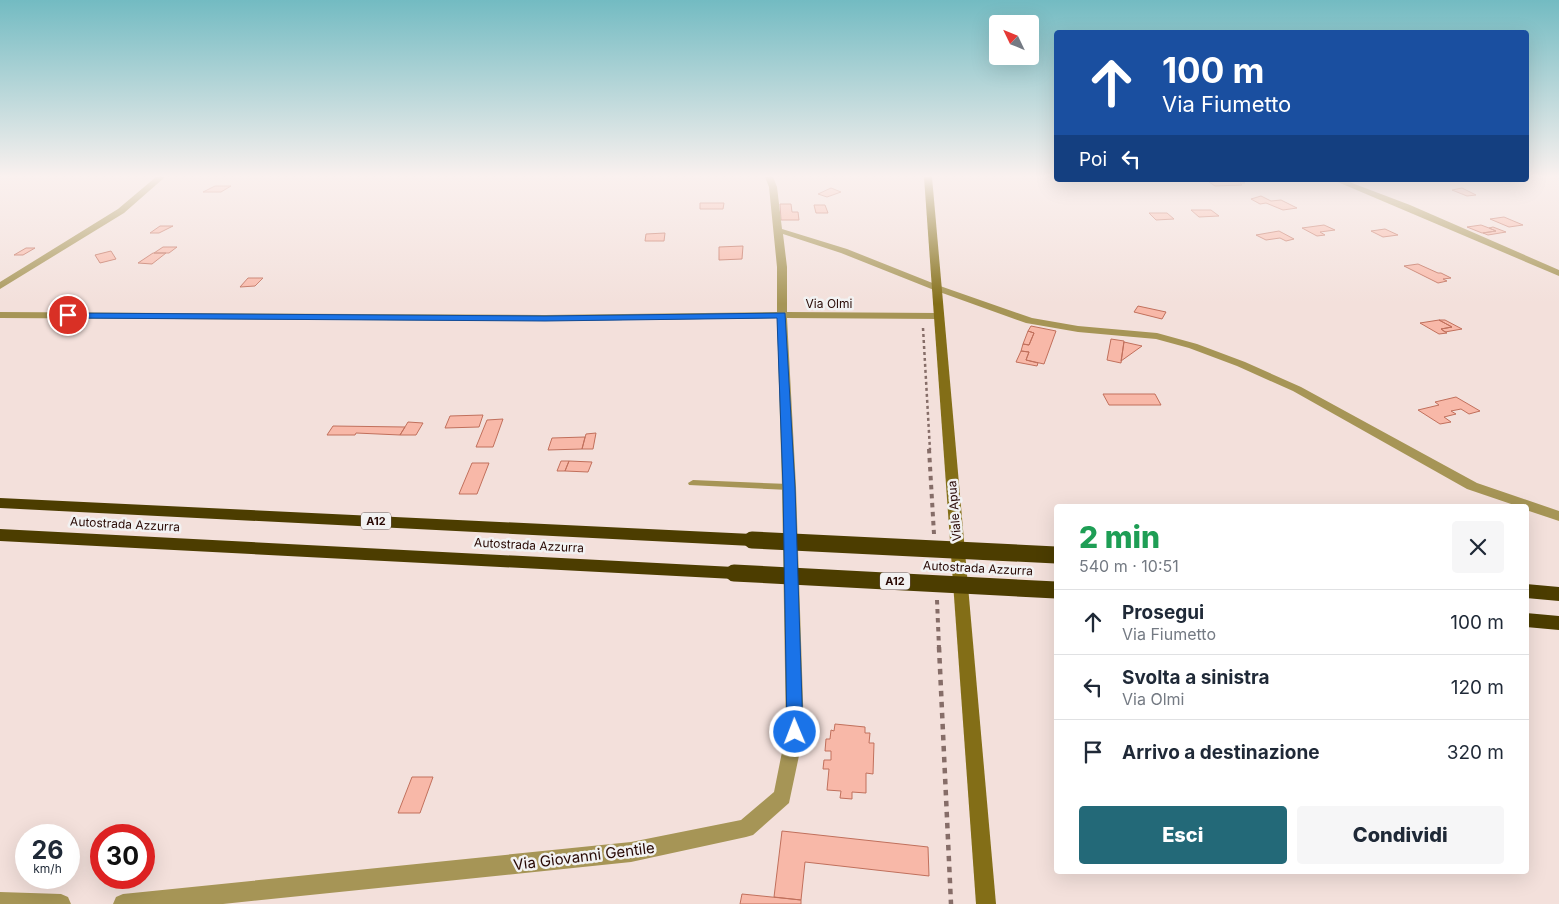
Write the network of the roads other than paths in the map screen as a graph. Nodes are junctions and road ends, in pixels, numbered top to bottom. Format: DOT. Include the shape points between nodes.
graph roads {
  1 [pos="108,219"];
  2 [pos="776,219"];
  3 [pos="931,219"];
  4 [pos="1434,219"];
  5 [pos="777,230"];
  6 [pos="1559,273"];
  7 [pos="0,286"];
  8 [pos="937,288"];
  9 [pos="0,315"];
  10 [pos="782,315"];
  11 [pos="938,316"];
  12 [pos="693,483"];
  13 [pos="789,487"];
  14 [pos="0,503"];
  15 [pos="1524,504"];
  16 [pos="1529,506"];
  17 [pos="1559,516"];
  18 [pos="0,535"];
  19 [pos="1054,555"];
  20 [pos="1054,590"];
  21 [pos="1529,591"];
  22 [pos="1559,594"];
  23 [pos="1529,620"];
  24 [pos="1559,623"];
  25 [pos="0,902"];
  26 [pos="61,904"];
  27 [pos="123,904"];
  28 [pos="986,904"];
  1 -- 7 [label="street"];
  2 -- 5 [label="street, Via Giovanni Gentile"];
  3 -- 8 [label="street, Viale Apua"];
  4 -- 6 [label="street"];
  5 -- 8 [label="street" via="844,251"];
  5 -- 10 [label="street, Via Giovanni Gentile" via="782,267"];
  8 -- 11 [label="street, Viale Apua"];
  8 -- 15 [label="street" via="1030,321 1156,336 1193,346 1297,388 1472,486"];
  9 -- 10 [label="street, Via Olmi" via="545,318"];
  10 -- 11 [label="street, Via Olmi"];
  10 -- 13 [label="street, Via Giovanni Gentile"];
  11 -- 28 [label="street, Viale Apua"];
  12 -- 13 [label="lane"];
  13 -- 27 [label="street, Via Giovanni Gentile" via="795,732 782,797 746,828 631,852"];
  14 -- 19 [label="highway, Autostrada Azzurra / A12, bridge"];
  16 -- 17 [label="street"];
  18 -- 20 [label="highway, Autostrada Azzurra / A12, bridge"];
  21 -- 22 [label="highway"];
  23 -- 24 [label="highway"];
  25 -- 26 [label="street"];
}
